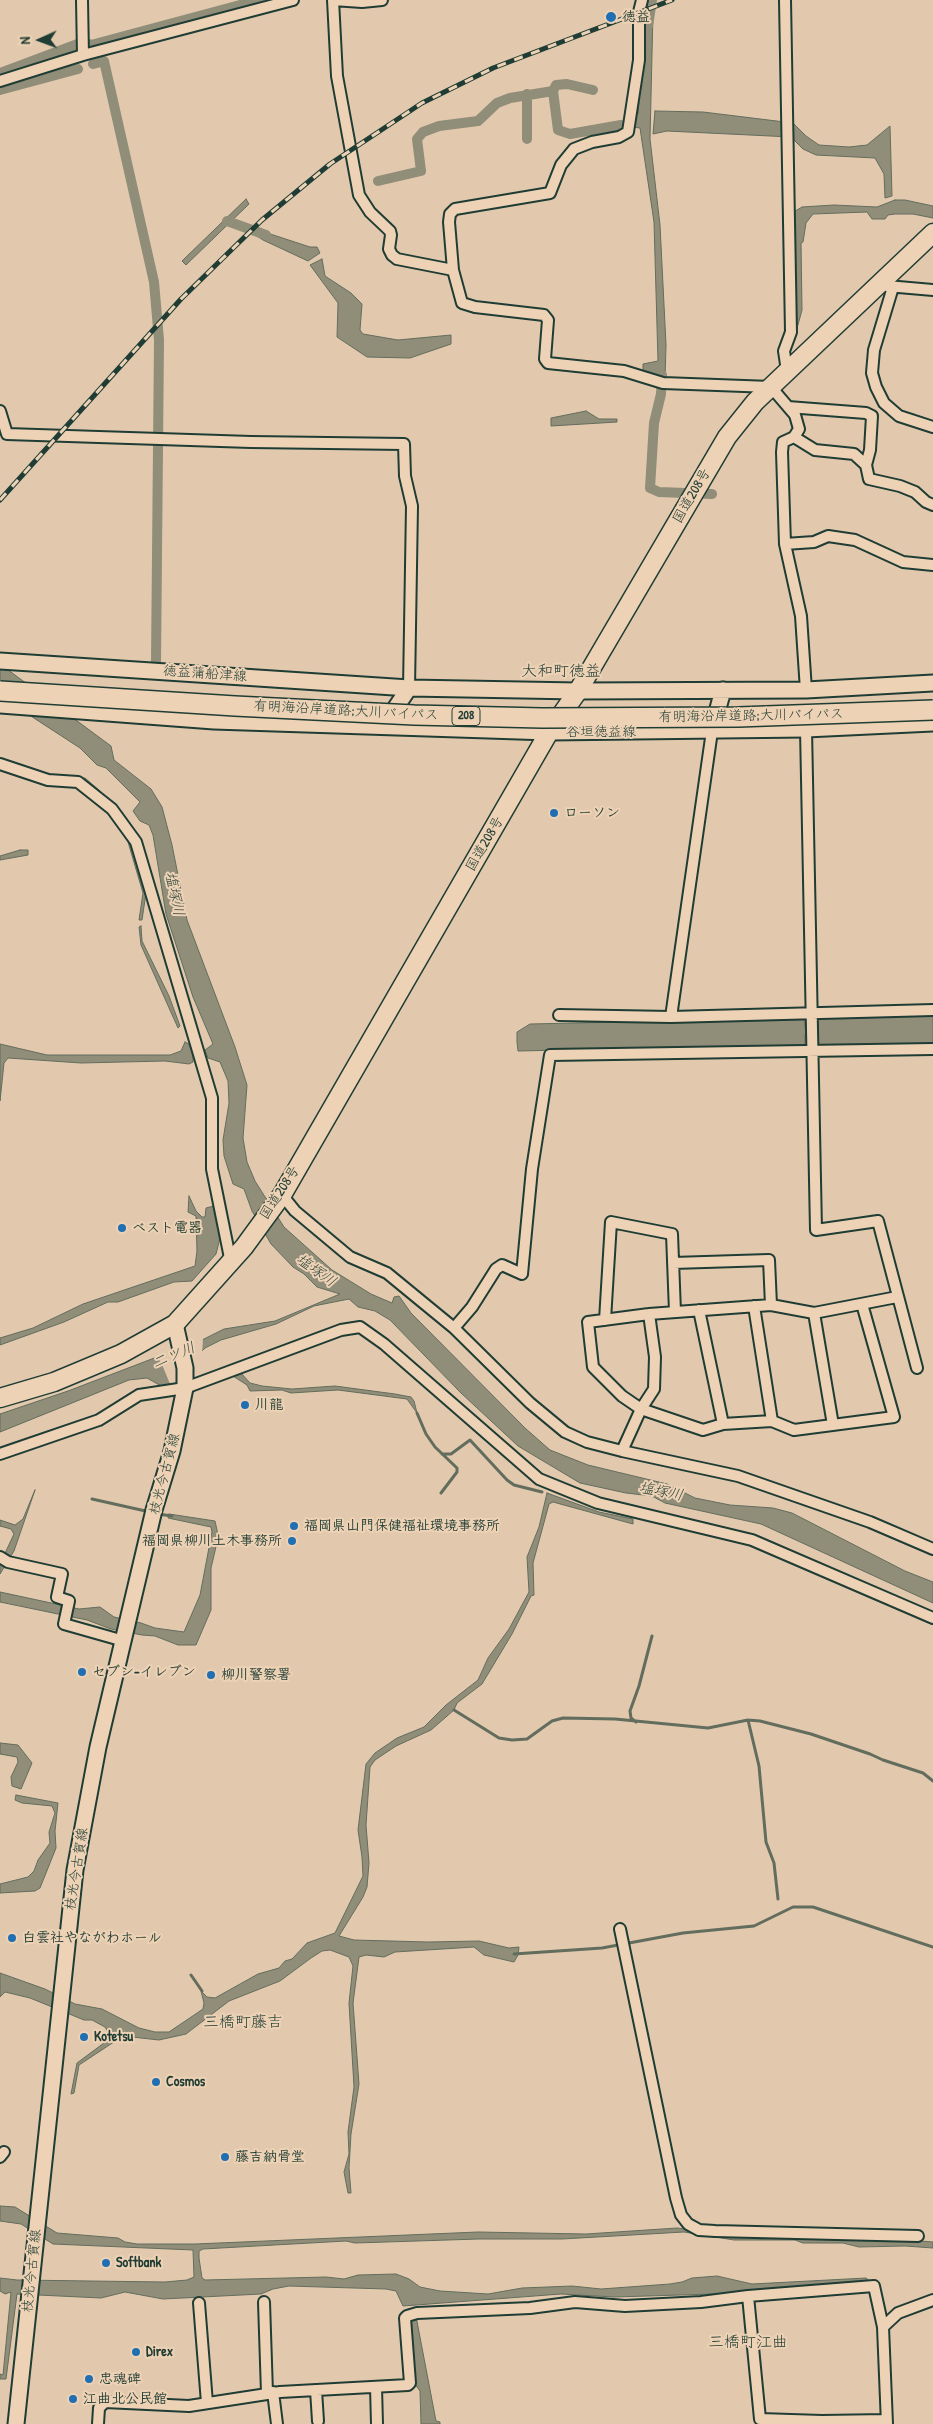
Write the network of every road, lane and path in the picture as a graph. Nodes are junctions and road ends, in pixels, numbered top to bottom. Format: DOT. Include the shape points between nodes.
graph roads {
  1 [pos="82,0"];
  2 [pos="293,0"];
  3 [pos="333,0"];
  4 [pos="382,0"];
  5 [pos="642,0"];
  6 [pos="785,0"];
  7 [pos="83,56"];
  8 [pos="0,81"];
  9 [pos="933,234"];
  10 [pos="453,270"];
  11 [pos="885,286"];
  12 [pos="933,290"];
  13 [pos="786,371"];
  14 [pos="771,387"];
  15 [pos="882,399"];
  16 [pos="788,407"];
  17 [pos="0,411"];
  18 [pos="872,416"];
  19 [pos="933,427"];
  20 [pos="794,437"];
  21 [pos="866,465"];
  22 [pos="933,505"];
  23 [pos="785,544"];
  24 [pos="933,565"];
  25 [pos="0,661"];
  26 [pos="933,683"];
  27 [pos="409,688"];
  28 [pos="723,690"];
  29 [pos="806,690"];
  30 [pos="0,691"];
  31 [pos="578,691"];
  32 [pos="0,704"];
  33 [pos="933,710"];
  34 [pos="933,723"];
  35 [pos="382,727"];
  36 [pos="806,729"];
  37 [pos="712,731"];
  38 [pos="549,732"];
  39 [pos="0,764"];
  40 [pos="933,1010"];
  41 [pos="810,1012"];
  42 [pos="559,1015"];
  43 [pos="671,1017"];
  44 [pos="933,1049"];
  45 [pos="812,1050"];
  46 [pos="282,1195"];
  47 [pos="230,1263"];
  48 [pos="673,1263"];
  49 [pos="898,1298"];
  50 [pos="862,1304"];
  51 [pos="771,1305"];
  52 [pos="754,1306"];
  53 [pos="699,1310"];
  54 [pos="675,1312"];
  55 [pos="814,1313"];
  56 [pos="649,1314"];
  57 [pos="605,1320"];
  58 [pos="175,1324"];
  59 [pos="454,1328"];
  60 [pos="918,1368"];
  61 [pos="185,1383"];
  62 [pos="0,1398"];
  63 [pos="641,1409"];
  64 [pos="772,1421"];
  65 [pos="723,1424"];
  66 [pos="833,1425"];
  67 [pos="622,1451"];
  68 [pos="0,1454"];
  69 [pos="933,1549"];
  70 [pos="3,1559"];
  71 [pos="933,1618"];
  72 [pos="125,1638"];
  73 [pos="620,1929"];
  74 [pos="918,2236"];
  75 [pos="748,2296"];
  76 [pos="933,2300"];
  77 [pos="264,2302"];
  78 [pos="199,2303"];
  79 [pos="883,2327"];
  80 [pos="376,2387"];
  81 [pos="316,2390"];
  82 [pos="270,2393"];
  83 [pos="207,2403"];
  84 [pos="318,2421"];
  85 [pos="887,2422"];
  86 [pos="16,2424"];
  87 [pos="98,2424"];
  88 [pos="277,2424"];
  89 [pos="378,2424"];
  1 -- 7 [label="street"];
  2 -- 7 [label="street"];
  3 -- 4 [label="street"];
  3 -- 10 [label="street" via="337,76 359,195 370,212 390,231 389,249 397,259"];
  5 -- 10 [label="street" via="639,60 628,132 574,149 561,165 550,193 455,209 449,222"];
  6 -- 13 [label="street" via="790,332 784,351"];
  7 -- 8 [label="street"];
  9 -- 11 [label="highway, 国道208号"];
  10 -- 14 [label="street" via="462,303 475,308 544,315 548,320 545,359 548,363 624,371 663,383"];
  11 -- 12 [label="street"];
  11 -- 13 [label="highway, 国道208号"];
  11 -- 15 [label="street" via="872,372"];
  13 -- 14 [label="highway, 国道208号"];
  14 -- 16 [label="street"];
  14 -- 31 [label="highway, 国道208号" via="727,437"];
  15 -- 18 [label="street"];
  15 -- 19 [label="street" via="899,416"];
  16 -- 18 [label="street"];
  16 -- 20 [label="street" via="795,415 799,430"];
  17 -- 27 [label="street" via="7,434 404,444 405,476 412,506"];
  18 -- 21 [label="street"];
  20 -- 21 [label="street" via="815,450 854,454"];
  20 -- 23 [label="street" via="783,442 782,452"];
  21 -- 22 [label="street" via="869,479 915,492"];
  23 -- 24 [label="street" via="814,542 828,536 855,540 896,560"];
  23 -- 29 [label="street" via="801,616"];
  25 -- 27 [label="main road, 徳益蒲船津線"];
  26 -- 29 [label="main road"];
  27 -- 31 [label="main road, 徳益蒲船津線"];
  27 -- 35 [label="main road"];
  28 -- 29 [label="main road"];
  28 -- 31 [label="main road"];
  28 -- 37 [label="main road"];
  29 -- 36 [label="main road"];
  30 -- 33 [label="highway, 有明海沿岸道路;大川バイパス / 208, bridge" via="235,706 522,718 738,717"];
  31 -- 38 [label="highway, 国道208号"];
  32 -- 35 [label="main road" via="214,721"];
  34 -- 36 [label="main road, 谷垣徳益線"];
  35 -- 38 [label="main road"];
  36 -- 37 [label="main road, 谷垣徳益線"];
  36 -- 41 [label="street"];
  37 -- 38 [label="main road, 谷垣徳益線"];
  37 -- 43 [label="street"];
  38 -- 46 [label="highway, 国道208号"];
  39 -- 47 [label="street" via="48,780 78,782 112,809 136,842 212,1098 212,1169"];
  40 -- 41 [label="street"];
  41 -- 43 [label="street"];
  41 -- 45 [label="street"];
  42 -- 43 [label="street"];
  44 -- 45 [label="street"];
  45 -- 49 [label="street" via="816,1230 878,1221"];
  45 -- 59 [label="street" via="550,1055 532,1169 522,1274 502,1264"];
  46 -- 47 [label="highway, 国道208号"];
  46 -- 59 [label="street" via="294,1211 350,1257 388,1273"];
  47 -- 58 [label="highway, 国道208号"];
  48 -- 51 [label="street" via="769,1260"];
  48 -- 54 [label="street"];
  48 -- 57 [label="street" via="672,1234 611,1222"];
  49 -- 50 [label="street"];
  49 -- 60 [label="street"];
  50 -- 55 [label="street"];
  50 -- 66 [label="street" via="894,1416"];
  51 -- 52 [label="street"];
  51 -- 55 [label="street"];
  52 -- 53 [label="street"];
  52 -- 64 [label="street"];
  53 -- 54 [label="street"];
  53 -- 65 [label="street"];
  54 -- 56 [label="street"];
  55 -- 66 [label="street"];
  56 -- 57 [label="street"];
  56 -- 63 [label="street" via="655,1357 654,1389"];
  57 -- 63 [label="street" via="588,1322 593,1367 622,1396"];
  58 -- 61 [label="main road, 枝光今古賀線"];
  58 -- 62 [label="highway, 国道208号" via="121,1354 54,1382"];
  59 -- 67 [label="street" via="530,1403 565,1432 587,1442"];
  61 -- 68 [label="street" via="139,1395 99,1420"];
  61 -- 71 [label="street" via="341,1330 360,1327 384,1344 539,1479 598,1503 752,1540"];
  61 -- 72 [label="main road, 枝光今古賀線" via="172,1451 153,1515"];
  63 -- 65 [label="street" via="703,1430"];
  63 -- 67 [label="street"];
  64 -- 65 [label="street"];
  64 -- 66 [label="street" via="794,1430"];
  67 -- 69 [label="street" via="738,1476 870,1522"];
  70 -- 72 [label="street" via="62,1574 57,1597 69,1601 64,1624"];
  72 -- 86 [label="main road, 枝光今古賀線" via="98,1747 75,1870"];
  73 -- 74 [label="street" via="676,2198 681,2215 688,2224 699,2230 715,2231"];
  75 -- 79 [label="street" via="874,2286"];
  75 -- 80 [label="street" via="701,2302 624,2306 575,2302 530,2308 412,2314 405,2318 410,2383"];
  75 -- 85 [label="street" via="760,2419"];
  76 -- 79 [label="street" via="898,2314"];
  77 -- 82 [label="street"];
  78 -- 83 [label="street"];
  79 -- 85 [label="street"];
  80 -- 81 [label="street"];
  80 -- 89 [label="street"];
  81 -- 82 [label="street"];
  81 -- 84 [label="street"];
  82 -- 83 [label="street"];
  82 -- 88 [label="street"];
  83 -- 87 [label="street" via="183,2406 105,2402 99,2408"];
}
